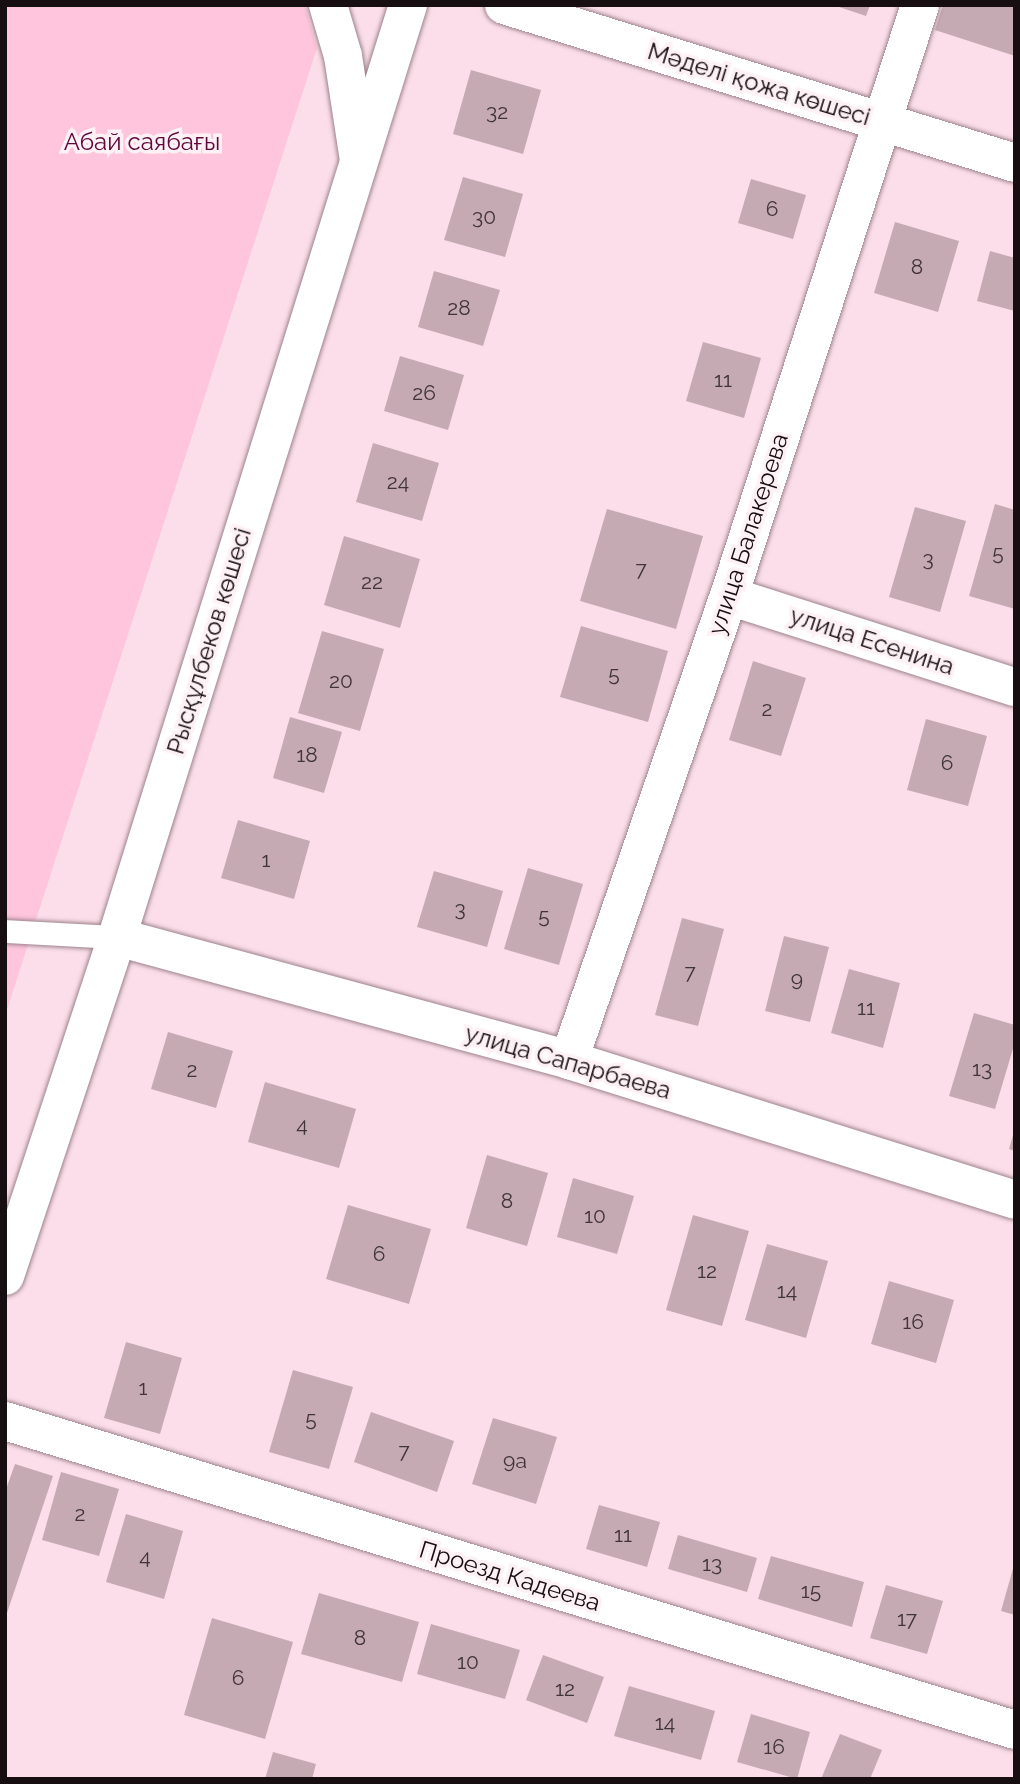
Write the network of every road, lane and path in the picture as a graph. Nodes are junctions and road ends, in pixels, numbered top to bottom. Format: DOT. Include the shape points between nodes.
graph roads {
  1 [pos="328,5"];
  2 [pos="408,5"];
  3 [pos="504,5"];
  4 [pos="920,5"];
  5 [pos="881,122"];
  6 [pos="359,161"];
  7 [pos="1015,163"];
  8 [pos="729,596"];
  9 [pos="1015,687"];
  10 [pos="5,931"];
  11 [pos="117,937"];
  12 [pos="569,1060"];
  13 [pos="1015,1200"];
  14 [pos="5,1276"];
  15 [pos="5,1421"];
  16 [pos="1015,1730"];
  1 -- 6 [label="street" via="343,56"];
  2 -- 6 [label="street, Рысқұлбеков көшесі"];
  3 -- 5 [label="street, Мәделі қожа көшесі"];
  4 -- 5 [label="street, улица Балакерева"];
  5 -- 7 [label="street, Мәделі қожа көшесі"];
  5 -- 8 [label="street, улица Балакерева"];
  6 -- 11 [label="street, Рысқұлбеков көшесі"];
  8 -- 9 [label="street, улица Есенина"];
  8 -- 12 [label="street, улица Балакерева"];
  10 -- 11 [label="lane"];
  11 -- 12 [label="street, улица Сапарбаева"];
  11 -- 14 [label="street, Рысқұлбеков көшесі"];
  12 -- 13 [label="street, улица Сапарбаева"];
  15 -- 16 [label="street, Проезд Кадеева"];
}
